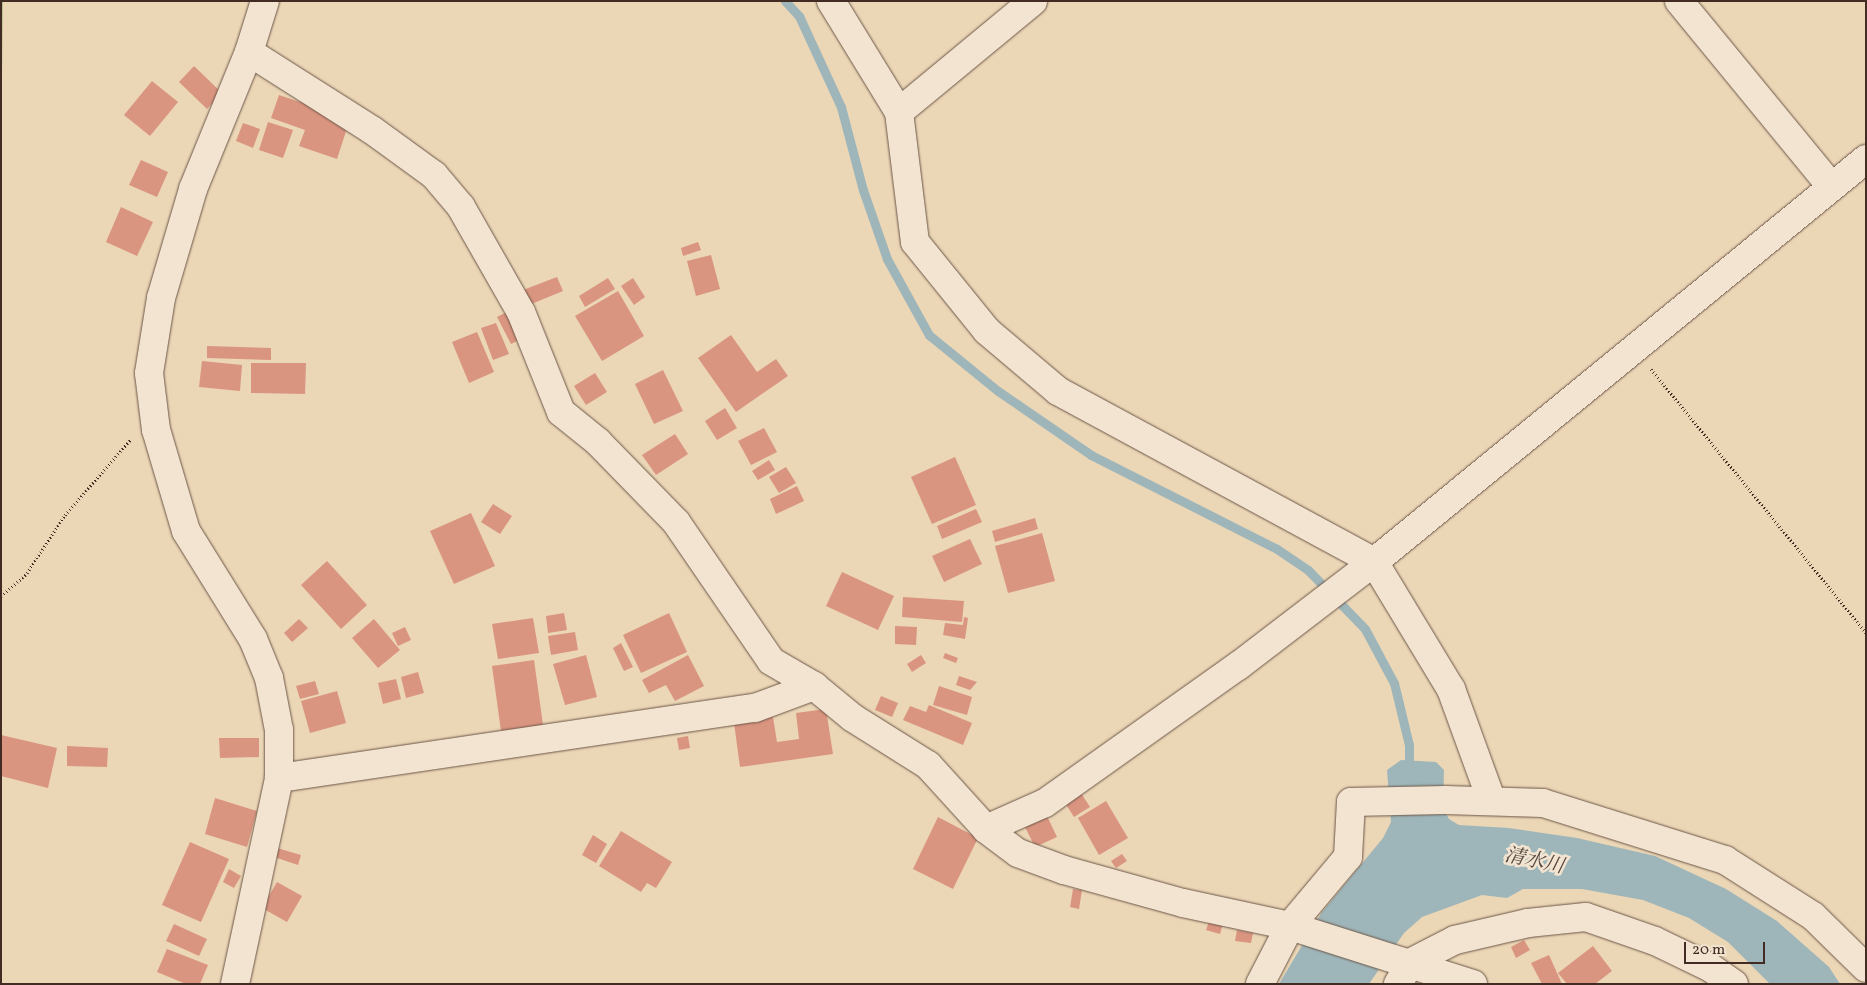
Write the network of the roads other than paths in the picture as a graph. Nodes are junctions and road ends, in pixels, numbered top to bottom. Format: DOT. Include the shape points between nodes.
graph roads {
  1 [pos="265,1"];
  2 [pos="831,1"];
  3 [pos="1033,1"];
  4 [pos="1679,1"];
  5 [pos="249,52"];
  6 [pos="899,112"];
  7 [pos="1866,159"];
  8 [pos="1831,186"];
  9 [pos="1364,568"];
  10 [pos="814,686"];
  11 [pos="279,778"];
  12 [pos="1492,799"];
  13 [pos="986,829"];
  14 [pos="1290,926"];
  15 [pos="1866,968"];
  16 [pos="1404,973"];
  17 [pos="235,984"];
  18 [pos="1260,984"];
  19 [pos="1473,984"];
  20 [pos="1734,984"];
  1 -- 5 [label="street"];
  2 -- 6 [label="street"];
  3 -- 6 [label="street"];
  4 -- 8 [label="street"];
  5 -- 10 [label="street" via="372,130 434,175 461,206 521,312 562,412 598,442 676,522 770,661"];
  5 -- 11 [label="street" via="193,189 161,298 149,373 156,430 186,531 253,639 269,678 279,730"];
  6 -- 9 [label="street" via="915,242 987,331 1058,391"];
  7 -- 8 [label="street"];
  8 -- 9 [label="street"];
  9 -- 12 [label="street" via="1451,689"];
  9 -- 13 [label="street" via="1060,793"];
  10 -- 11 [label="street" via="755,708"];
  10 -- 13 [label="street" via="853,718 928,765"];
  11 -- 17 [label="street"];
  12 -- 14 [label="street" via="1352,802 1348,857"];
  12 -- 15 [label="street" via="1543,803 1725,860 1812,916"];
  13 -- 14 [label="street" via="1018,854 1064,870 1183,903"];
  14 -- 16 [label="street"];
  14 -- 18 [label="street"];
  16 -- 19 [label="street"];
  16 -- 20 [label="street" via="1455,940 1528,923 1586,917 1655,941 1711,968"];
}
